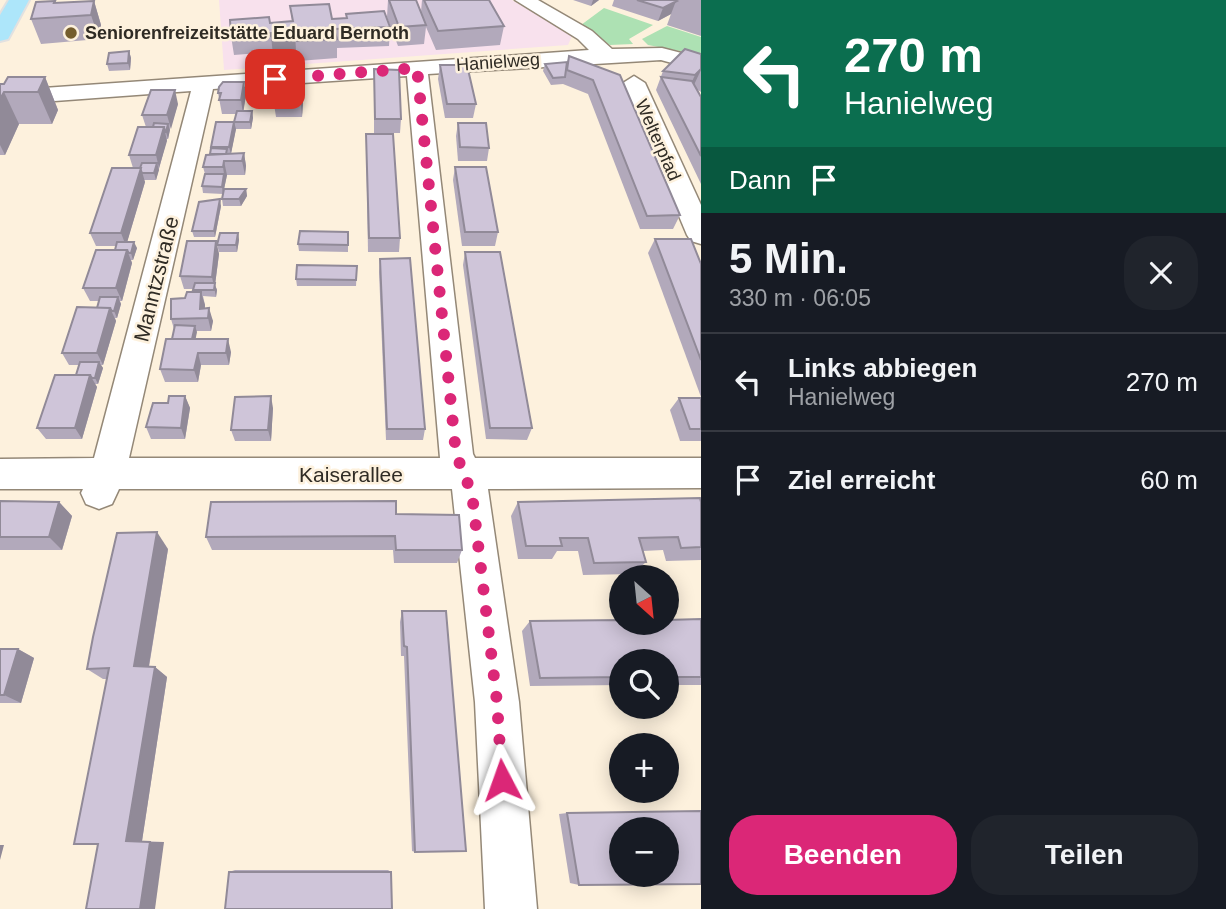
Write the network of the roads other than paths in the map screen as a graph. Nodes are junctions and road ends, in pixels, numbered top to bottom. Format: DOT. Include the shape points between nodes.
graph roads {
  1 [pos="19,0"];
  2 [pos="524,0"];
  3 [pos="0,34"];
  4 [pos="662,54"];
  5 [pos="607,55"];
  6 [pos="574,57"];
  7 [pos="701,65"];
  8 [pos="417,68"];
  9 [pos="204,83"];
  10 [pos="634,83"];
  11 [pos="0,98"];
  12 [pos="701,235"];
  13 [pos="701,473"];
  14 [pos="0,474"];
  15 [pos="464,474"];
  16 [pos="103,484"];
  17 [pos="511,909"];
  1 -- 3 [label="main road"];
  2 -- 5 [label="street" via="585,35"];
  4 -- 5 [label="street, Hanielweg"];
  4 -- 7 [label="street, Hanielweg"];
  4 -- 10 [label="street, Welterpfad"];
  5 -- 6 [label="street, Hanielweg"];
  6 -- 8 [label="street, Hanielweg"];
  6 -- 10 [label="street, Welterpfad"];
  8 -- 9 [label="street, Hanielweg"];
  8 -- 15 [label="street" via="456,454"];
  9 -- 11 [label="street, Hanielweg"];
  9 -- 16 [label="street, Manntzstraße"];
  10 -- 12 [label="street, Welterpfad"];
  13 -- 15 [label="street, Kaiserallee"];
  14 -- 16 [label="street, Kaiserallee"];
  15 -- 16 [label="street, Kaiserallee"];
  15 -- 17 [label="street" via="472,494 497,702"];
}
